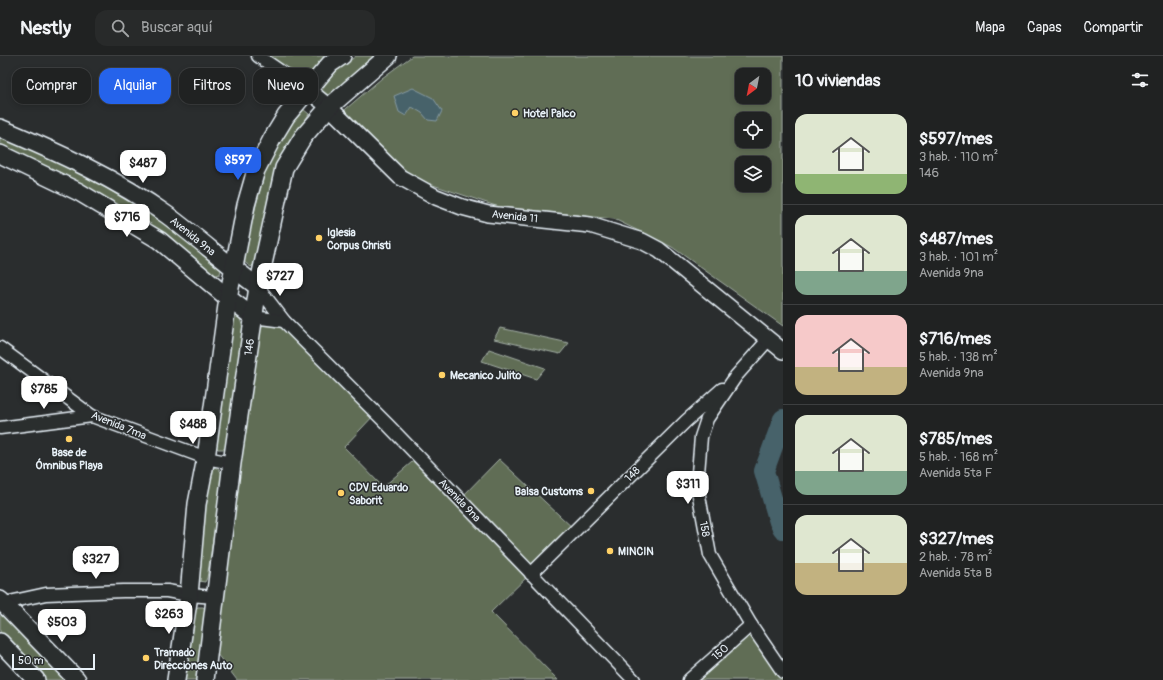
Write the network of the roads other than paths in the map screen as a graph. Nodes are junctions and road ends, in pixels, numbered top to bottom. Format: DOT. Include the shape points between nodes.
graph roads {
  1 [pos="258,56"];
  2 [pos="342,56"];
  3 [pos="388,56"];
  4 [pos="276,68"];
  5 [pos="318,78"];
  6 [pos="318,98"];
  7 [pos="297,104"];
  8 [pos="329,107"];
  9 [pos="0,128"];
  10 [pos="0,154"];
  11 [pos="234,270"];
  12 [pos="258,287"];
  13 [pos="228,298"];
  14 [pos="253,317"];
  15 [pos="284,322"];
  16 [pos="768,340"];
  17 [pos="0,348"];
  18 [pos="783,351"];
  19 [pos="736,376"];
  20 [pos="92,416"];
  21 [pos="0,428"];
  22 [pos="206,458"];
  23 [pos="232,463"];
  24 [pos="531,574"];
  25 [pos="189,595"];
  26 [pos="215,597"];
  27 [pos="1,603"];
  28 [pos="751,625"];
  29 [pos="0,642"];
  30 [pos="783,672"];
  31 [pos="36,680"];
  32 [pos="77,680"];
  33 [pos="176,680"];
  34 [pos="205,680"];
  35 [pos="634,680"];
  36 [pos="689,680"];
  1 -- 4 [label="street, Avenida 11"];
  2 -- 5 [label="main road" via="330,64"];
  3 -- 8 [label="main road, 146"];
  6 -- 8 [label="street, Avenida 11"];
  7 -- 11 [label="main road" via="283,122 256,170 246,205"];
  8 -- 12 [label="main road, 146" via="303,137 284,168"];
  8 -- 16 [label="street, Avenida 11" via="400,177 418,187 462,207 488,214 590,225 642,241 659,250"];
  9 -- 11 [label="main road, Avenida 9na" via="45,147 112,182 166,215"];
  10 -- 13 [label="main road" via="79,192 159,240"];
  11 -- 12 [label="main road, Avenida 9na"];
  11 -- 13 [label="main road"];
  12 -- 14 [label="main road, 146"];
  12 -- 15 [label="street, Avenida 9na"];
  13 -- 14 [label="main road"];
  13 -- 22 [label="main road"];
  14 -- 15 [label="street"];
  14 -- 23 [label="main road, 146"];
  15 -- 24 [label="street, Avenida 9na" via="388,425"];
  16 -- 18 [label="street, Avenida 11"];
  16 -- 19 [label="street, 158"];
  17 -- 20 [label="street, Avenida 7ma"];
  19 -- 24 [label="street, 148" via="686,421"];
  19 -- 28 [label="street, 158" via="707,419 701,437 697,485 710,554"];
  20 -- 21 [label="street"];
  20 -- 22 [label="street, Avenida 7ma"];
  22 -- 23 [label="street, Avenida 7ma"];
  22 -- 25 [label="main road" via="197,504"];
  23 -- 26 [label="main road, 146"];
  24 -- 35 [label="street, Avenida 9na"];
  25 -- 26 [label="street"];
  25 -- 27 [label="street" via="160,591 46,594"];
  25 -- 33 [label="main road"];
  26 -- 34 [label="main road, 146"];
  27 -- 32 [label="main road"];
  28 -- 30 [label="street, 158"];
  28 -- 36 [label="street, 150"];
  29 -- 31 [label="main road"];
}
